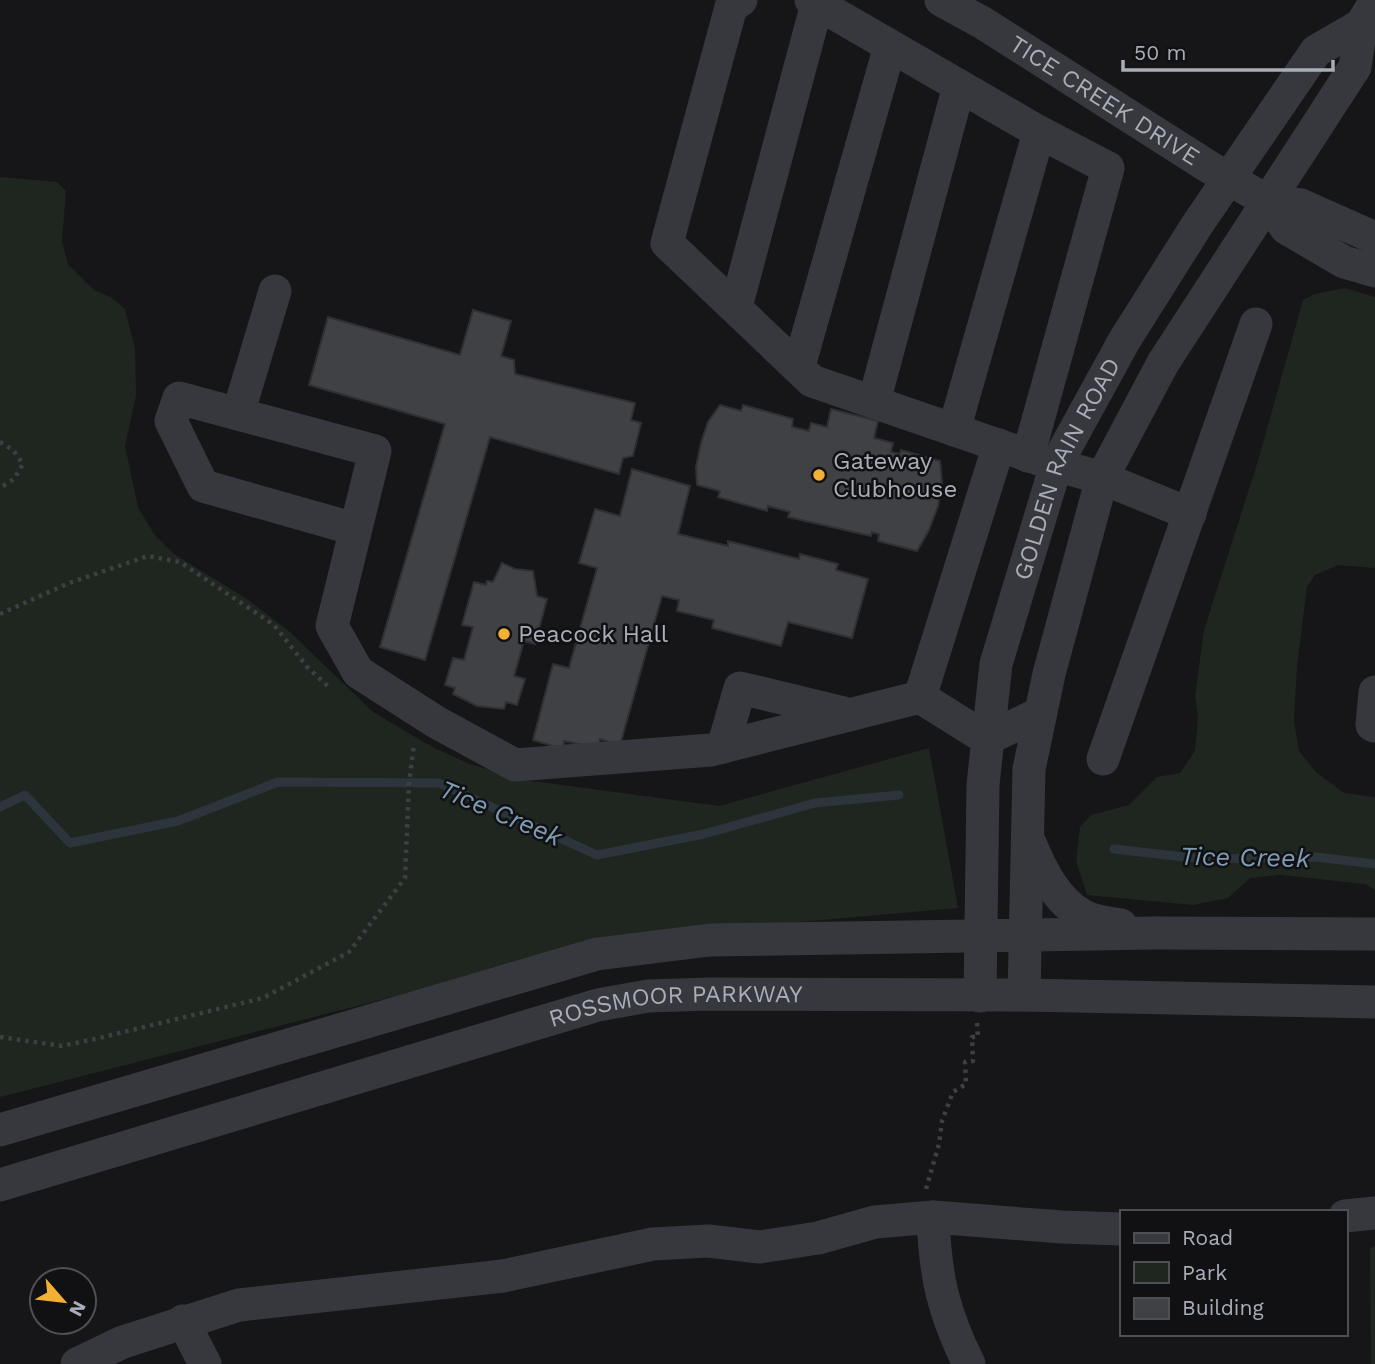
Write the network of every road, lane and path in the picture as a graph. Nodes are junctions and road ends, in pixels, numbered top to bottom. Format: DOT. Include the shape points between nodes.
graph roads {
  1 [pos="941,0"];
  2 [pos="725,2"];
  3 [pos="814,2"];
  4 [pos="1368,13"];
  5 [pos="890,46"];
  6 [pos="959,86"];
  7 [pos="1039,132"];
  8 [pos="1229,179"];
  9 [pos="1268,201"];
  10 [pos="1375,238"];
  11 [pos="1375,271"];
  12 [pos="275,291"];
  13 [pos="736,307"];
  14 [pos="1256,324"];
  15 [pos="799,366"];
  16 [pos="874,402"];
  17 [pos="238,414"];
  18 [pos="954,430"];
  19 [pos="0,442"];
  20 [pos="1028,456"];
  21 [pos="1102,478"];
  22 [pos="0,488"];
  23 [pos="1190,514"];
  24 [pos="355,529"];
  25 [pos="0,614"];
  26 [pos="1375,692"];
  27 [pos="336,693"];
  28 [pos="920,697"];
  29 [pos="1041,713"];
  30 [pos="850,715"];
  31 [pos="1375,726"];
  32 [pos="987,739"];
  33 [pos="415,740"];
  34 [pos="723,747"];
  35 [pos="1103,759"];
  36 [pos="1027,836"];
  37 [pos="1154,933"];
  38 [pos="1375,934"];
  39 [pos="980,936"];
  40 [pos="1026,936"];
  41 [pos="1024,995"];
  42 [pos="1375,1002"];
  43 [pos="978,1004"];
  44 [pos="0,1037"];
  45 [pos="0,1130"];
  46 [pos="0,1185"];
  47 [pos="929,1205"];
  48 [pos="1375,1213"];
  49 [pos="1347,1216"];
  50 [pos="1120,1229"];
  51 [pos="183,1321"];
  52 [pos="77,1364"];
  53 [pos="205,1364"];
  54 [pos="970,1364"];
  1 -- 8 [label="street, TICE CREEK DRIVE"];
  2 -- 13 [label="street" via="667,243"];
  3 -- 5 [label="street"];
  3 -- 13 [label="street"];
  4 -- 8 [label="street, GOLDEN RAIN ROAD" via="1316,51"];
  4 -- 9 [label="street, GOLDEN RAIN ROAD" via="1355,67"];
  5 -- 6 [label="street"];
  5 -- 15 [label="street"];
  6 -- 7 [label="street"];
  6 -- 16 [label="street"];
  7 -- 18 [label="street"];
  7 -- 20 [label="street" via="1108,168"];
  8 -- 9 [label="street, TICE CREEK DRIVE"];
  8 -- 20 [label="street, GOLDEN RAIN ROAD" via="1124,341"];
  9 -- 10 [label="street, TICE CREEK DRIVE" via="1301,205"];
  9 -- 11 [label="street, TICE CREEK DRIVE" via="1286,228 1344,262"];
  9 -- 21 [label="street, GOLDEN RAIN ROAD" via="1163,363"];
  12 -- 17 [label="street"];
  13 -- 15 [label="street"];
  14 -- 23 [label="street"];
  15 -- 16 [label="street" via="812,381"];
  16 -- 18 [label="street"];
  17 -- 24 [label="street" via="374,451"];
  17 -- 24 [label="street" via="179,398 171,421 203,486"];
  18 -- 20 [label="street"];
  19 -- 22 [label="path" via="23,464 14,479"];
  20 -- 21 [label="street"];
  20 -- 28 [label="street"];
  20 -- 32 [label="street, GOLDEN RAIN ROAD"];
  21 -- 23 [label="street"];
  21 -- 29 [label="street, GOLDEN RAIN ROAD"];
  23 -- 35 [label="street"];
  24 -- 34 [label="street" via="332,626 358,673 436,722 515,765"];
  25 -- 27 [label="path" via="69,583 148,556 180,562 274,625 308,668"];
  26 -- 31 [label="street"];
  28 -- 30 [label="street"];
  28 -- 32 [label="street"];
  29 -- 32 [label="street"];
  29 -- 36 [label="street, GOLDEN RAIN ROAD" via="1029,769"];
  30 -- 34 [label="street"];
  30 -- 34 [label="street" via="740,688"];
  32 -- 39 [label="street, GOLDEN RAIN ROAD"];
  33 -- 44 [label="path" via="405,878 349,952 263,998 99,1038 62,1046"];
  36 -- 37 [label="street" via="1042,872 1062,900 1085,917"];
  36 -- 40 [label="street, GOLDEN RAIN ROAD"];
  37 -- 38 [label="street"];
  37 -- 40 [label="street"];
  39 -- 40 [label="street"];
  39 -- 43 [label="street, GOLDEN RAIN ROAD"];
  39 -- 45 [label="street" via="710,940 597,954"];
  40 -- 41 [label="street, GOLDEN RAIN ROAD"];
  41 -- 42 [label="street, ROSSMOOR PARKWAY"];
  41 -- 43 [label="street, ROSSMOOR PARKWAY"];
  43 -- 46 [label="street, ROSSMOOR PARKWAY" via="711,994 648,996 598,1005"];
  43 -- 47 [label="path" via="973,1061 964,1062 966,1084 953,1092 942,1121"];
  47 -- 50 [label="street" via="1062,1227"];
  47 -- 51 [label="street" via="818,1238 760,1247 708,1241 653,1244 503,1276 239,1305"];
  47 -- 54 [label="street" via="941,1294"];
  48 -- 49 [label="street"];
  51 -- 52 [label="street"];
  51 -- 53 [label="street"];
}
